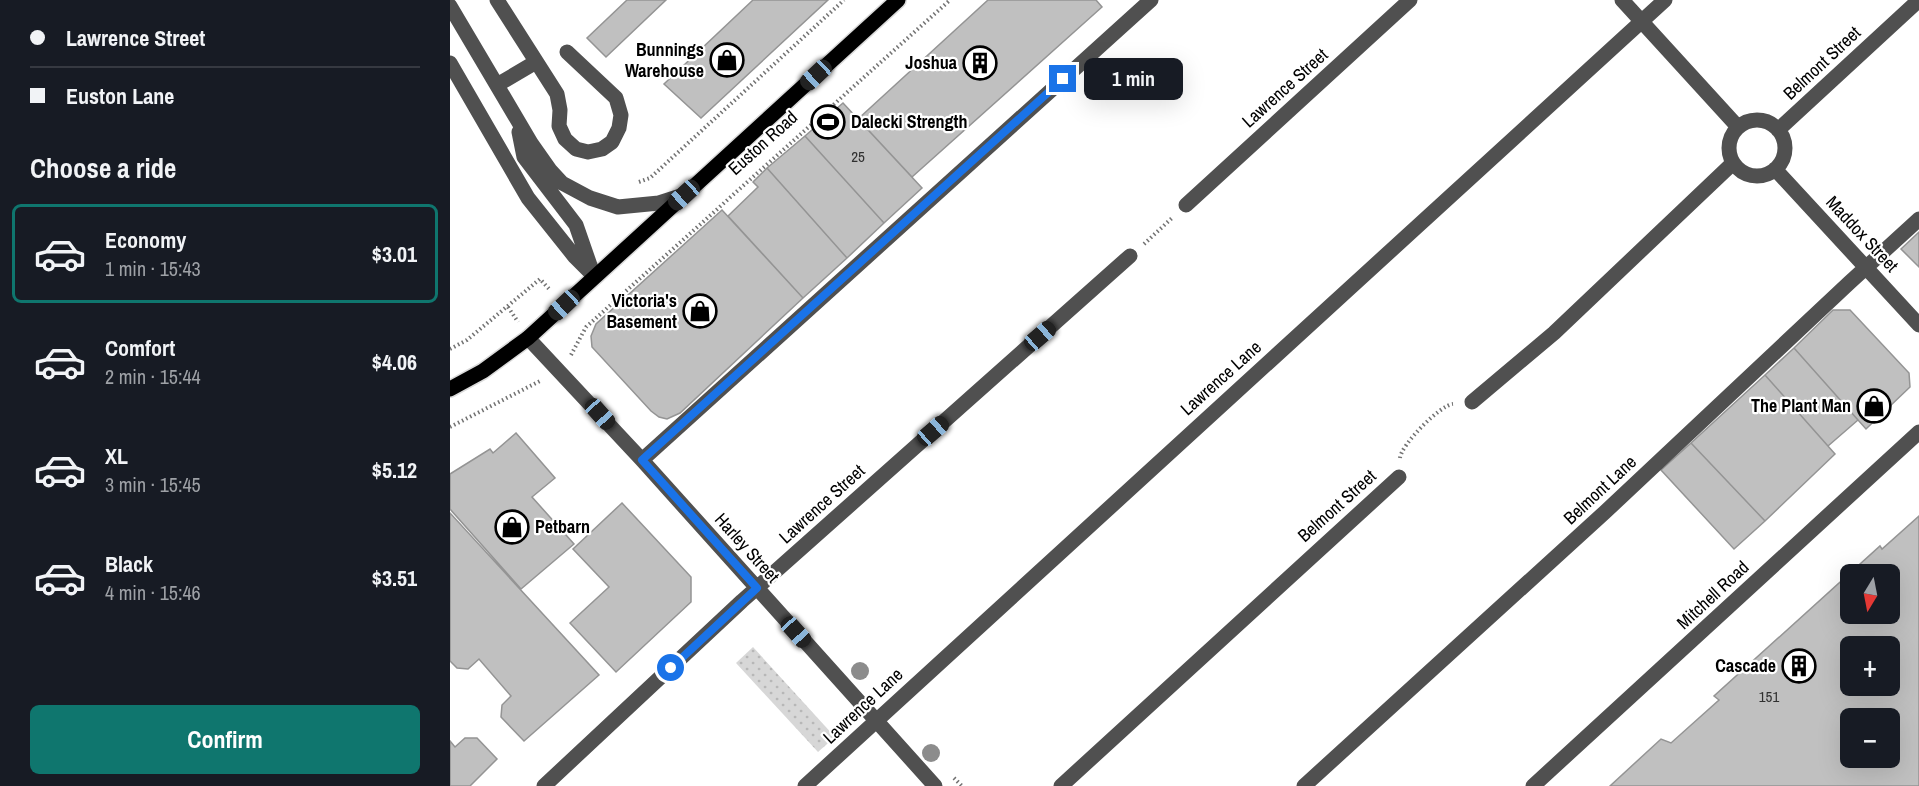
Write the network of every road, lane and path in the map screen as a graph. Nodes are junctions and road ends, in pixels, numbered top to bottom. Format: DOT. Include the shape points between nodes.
graph roads {
  1 [pos="497,0"];
  2 [pos="844,0"];
  3 [pos="898,0"];
  4 [pos="950,0"];
  5 [pos="1150,0"];
  6 [pos="1410,0"];
  7 [pos="1622,0"];
  8 [pos="1665,0"];
  9 [pos="1919,0"];
  10 [pos="450,6"];
  11 [pos="1641,21"];
  12 [pos="567,52"];
  13 [pos="536,62"];
  14 [pos="450,63"];
  15 [pos="496,85"];
  16 [pos="516,117"];
  17 [pos="1738,127"];
  18 [pos="1778,130"];
  19 [pos="1733,163"];
  20 [pos="1775,169"];
  21 [pos="630,186"];
  22 [pos="684,195"];
  23 [pos="1186,205"];
  24 [pos="1919,219"];
  25 [pos="1130,256"];
  26 [pos="1865,267"];
  27 [pos="594,276"];
  28 [pos="540,279"];
  29 [pos="1919,326"];
  30 [pos="528,338"];
  31 [pos="450,349"];
  32 [pos="569,358"];
  33 [pos="542,380"];
  34 [pos="450,389"];
  35 [pos="1472,402"];
  36 [pos="450,427"];
  37 [pos="1919,432"];
  38 [pos="642,460"];
  39 [pos="1399,477"];
  40 [pos="757,588"];
  41 [pos="875,721"];
  42 [pos="544,786"];
  43 [pos="805,786"];
  44 [pos="935,786"];
  45 [pos="1061,786"];
  46 [pos="1304,786"];
  47 [pos="1533,786"];
  1 -- 13 [label="street"];
  2 -- 21 [label="path" via="650,178"];
  3 -- 22 [label="main road, Euston Road"];
  4 -- 32 [label="path, Euston Road" via="586,327"];
  5 -- 38 [label="street"];
  6 -- 23 [label="street, Lawrence Street"];
  7 -- 11 [label="street"];
  8 -- 11 [label="street, Lawrence Lane"];
  9 -- 18 [label="street, Belmont Street"];
  10 -- 15 [label="street"];
  11 -- 17 [label="street"];
  11 -- 41 [label="street, Lawrence Lane"];
  12 -- 13 [label="street" via="615,98 621,114 612,142 602,149 576,149 565,139 559,126 557,94"];
  13 -- 15 [label="street"];
  14 -- 27 [label="street" via="528,198"];
  15 -- 16 [label="street"];
  16 -- 22 [label="street" via="556,177 590,198 618,207 659,203"];
  16 -- 27 [label="street" via="524,157 576,225"];
  17 -- 18 [label="street" via="1763,121"];
  17 -- 19 [label="street" via="1728,148"];
  18 -- 20 [label="street" via="1785,146"];
  19 -- 20 [label="street" via="1753,176"];
  19 -- 35 [label="street" via="1554,333"];
  20 -- 26 [label="street, Maddox Street"];
  22 -- 27 [label="main road, Euston Road"];
  23 -- 25 [label="path"];
  24 -- 26 [label="street, Belmont Lane"];
  25 -- 40 [label="street, Lawrence Street"];
  26 -- 29 [label="street, Maddox Street"];
  26 -- 46 [label="street, Belmont Lane" via="1604,513"];
  27 -- 30 [label="main road, Euston Road"];
  28 -- 31 [label="path" via="467,340"];
  30 -- 34 [label="main road, Euston Road"];
  30 -- 38 [label="street, Harley Street"];
  33 -- 36 [label="path"];
  35 -- 39 [label="path, Belmont Street" via="1447,404 1419,430 1400,451"];
  37 -- 47 [label="street, Mitchell Road"];
  38 -- 40 [label="street, Harley Street"];
  39 -- 45 [label="street, Belmont Street"];
  40 -- 41 [label="street, Harley Street"];
  40 -- 42 [label="street, Lawrence Street"];
  41 -- 43 [label="street, Lawrence Lane"];
  41 -- 44 [label="street, Harley Street"];
}
